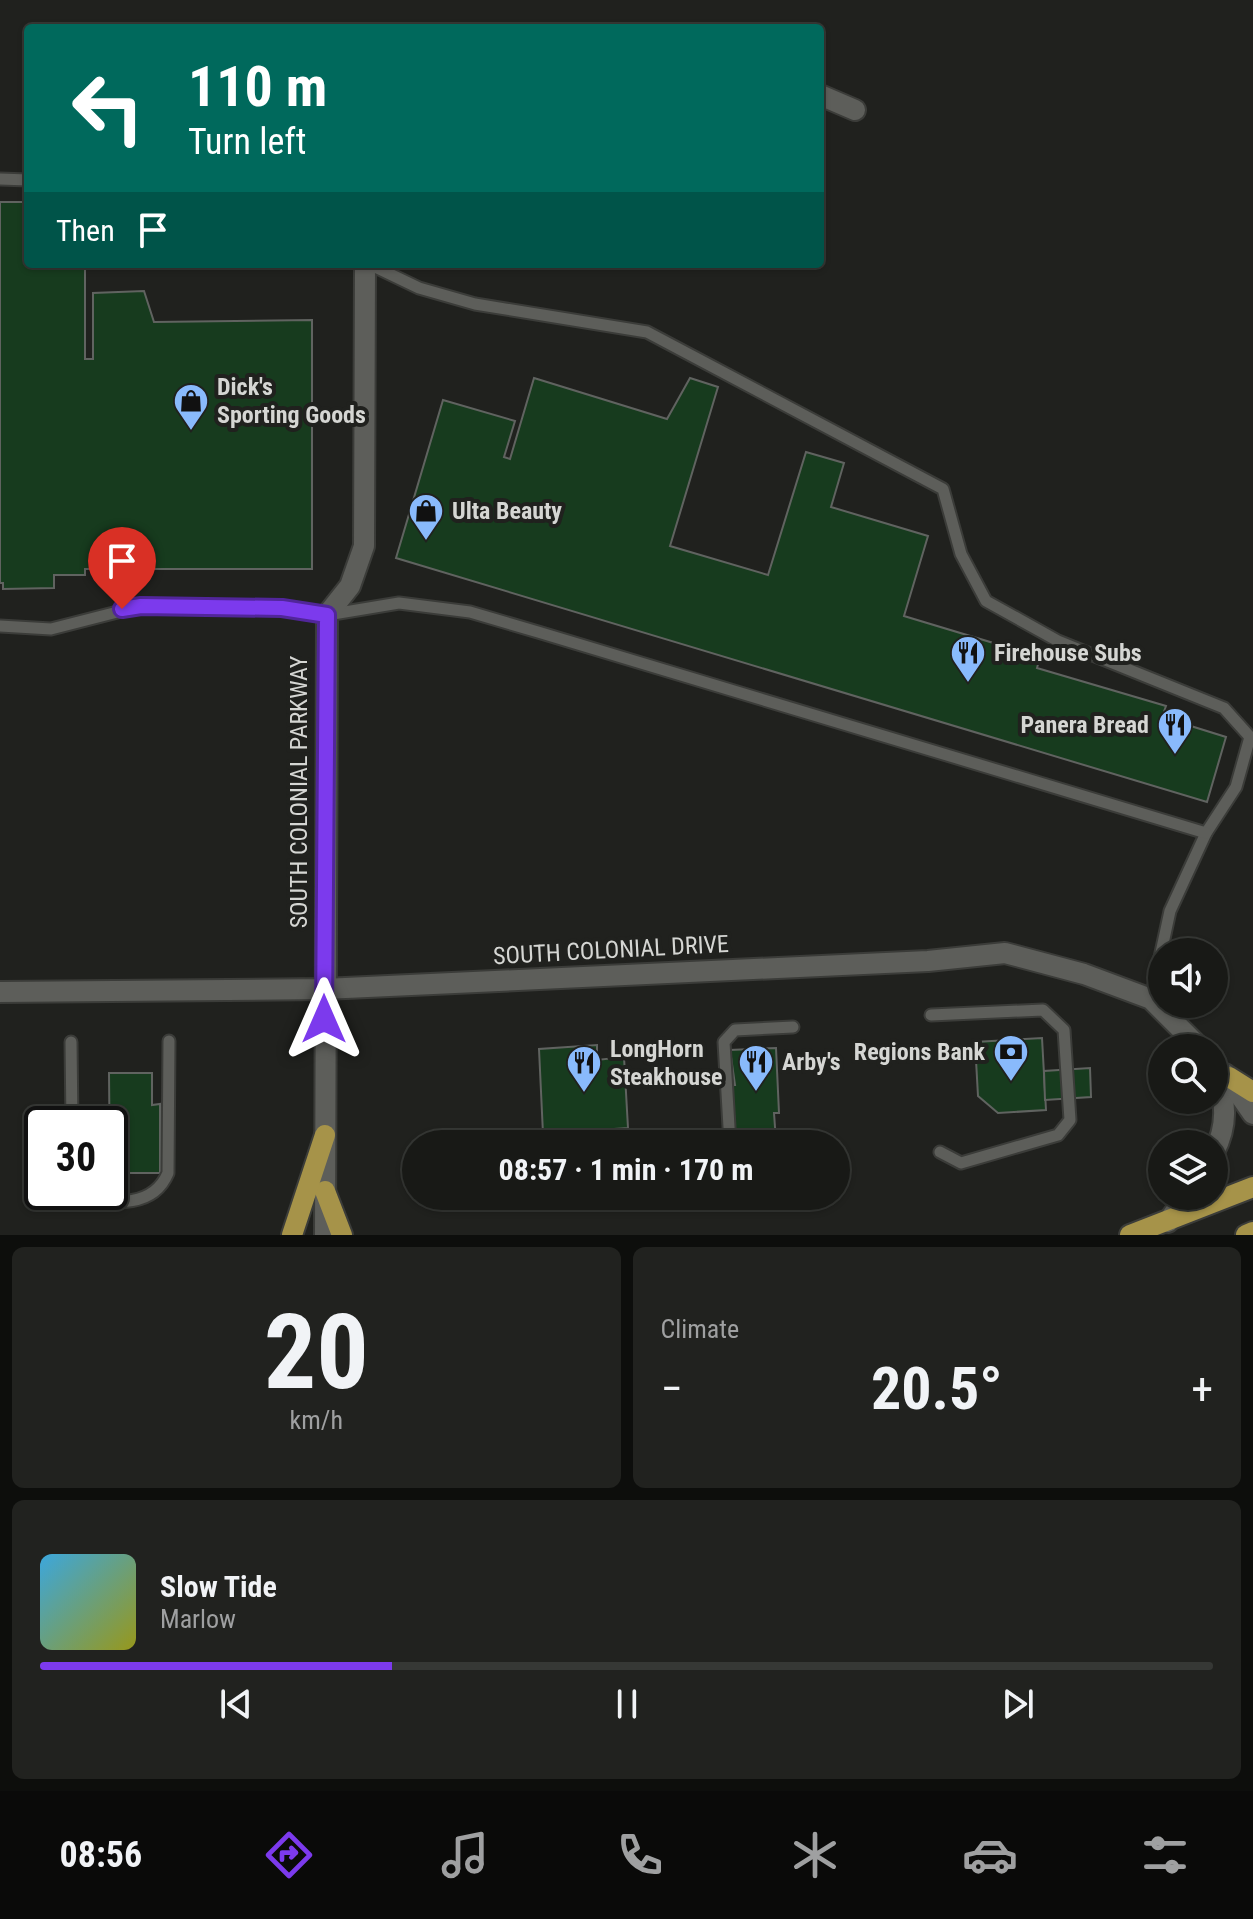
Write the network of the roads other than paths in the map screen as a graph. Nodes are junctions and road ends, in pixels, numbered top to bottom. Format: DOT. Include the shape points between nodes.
graph roads {
  1 [pos="824,97"];
  2 [pos="855,110"];
  3 [pos="0,179"];
  4 [pos="24,180"];
  5 [pos="367,268"];
  6 [pos="376,268"];
  7 [pos="327,615"];
  8 [pos="0,626"];
  9 [pos="1206,833"];
  10 [pos="1164,938"];
  11 [pos="324,989"];
  12 [pos="0,992"];
  13 [pos="1148,998"];
  14 [pos="931,1015"];
  15 [pos="1170,1018"];
  16 [pos="793,1027"];
  17 [pos="1186,1034"];
  18 [pos="169,1041"];
  19 [pos="71,1042"];
  20 [pos="1228,1077"];
  21 [pos="1228,1082"];
  22 [pos="1253,1092"];
  23 [pos="72,1106"];
  24 [pos="1253,1114"];
  25 [pos="729,1130"];
  26 [pos="325,1135"];
  27 [pos="940,1152"];
  28 [pos="1253,1187"];
  29 [pos="325,1191"];
  30 [pos="128,1200"];
  31 [pos="1176,1210"];
  32 [pos="1168,1222"];
  33 [pos="1253,1232"];
  34 [pos="292,1235"];
  35 [pos="325,1235"];
  36 [pos="342,1235"];
  37 [pos="1130,1235"];
  38 [pos="1246,1235"];
  1 -- 2 [label="street"];
  3 -- 4 [label="lane"];
  5 -- 7 [label="street" via="364,546 350,586"];
  6 -- 9 [label="lane" via="419,288 475,304 647,332 943,489 961,554 986,601 1058,641 1224,708 1250,737 1236,787"];
  7 -- 8 [label="lane" via="282,608 141,606 51,629"];
  7 -- 9 [label="lane" via="399,603 470,612"];
  7 -- 11 [label="street, SOUTH COLONIAL PARKWAY"];
  9 -- 10 [label="lane" via="1170,911"];
  11 -- 12 [label="street, SOUTH COLONIAL DRIVE"];
  11 -- 13 [label="street, SOUTH COLONIAL DRIVE" via="1005,953"];
  11 -- 26 [label="street, SOUTH COLONIAL PARKWAY"];
  14 -- 27 [label="lane" via="1043,1010 1064,1030 1070,1120 1058,1135 961,1163"];
  15 -- 17 [label="street, SOUTH COLONIAL DRIVE"];
  16 -- 25 [label="lane" via="735,1030 724,1042"];
  18 -- 30 [label="lane" via="168,1173 161,1189"];
  19 -- 23 [label="lane"];
  20 -- 22 [label="main road"];
  21 -- 24 [label="street"];
  26 -- 29 [label="street, SOUTH COLONIAL PARKWAY"];
  26 -- 34 [label="main road"];
  28 -- 32 [label="main road"];
  29 -- 35 [label="street, SOUTH COLONIAL PARKWAY"];
  29 -- 36 [label="main road"];
  31 -- 32 [label="street"];
  32 -- 37 [label="main road"];
  33 -- 38 [label="main road"];
}
